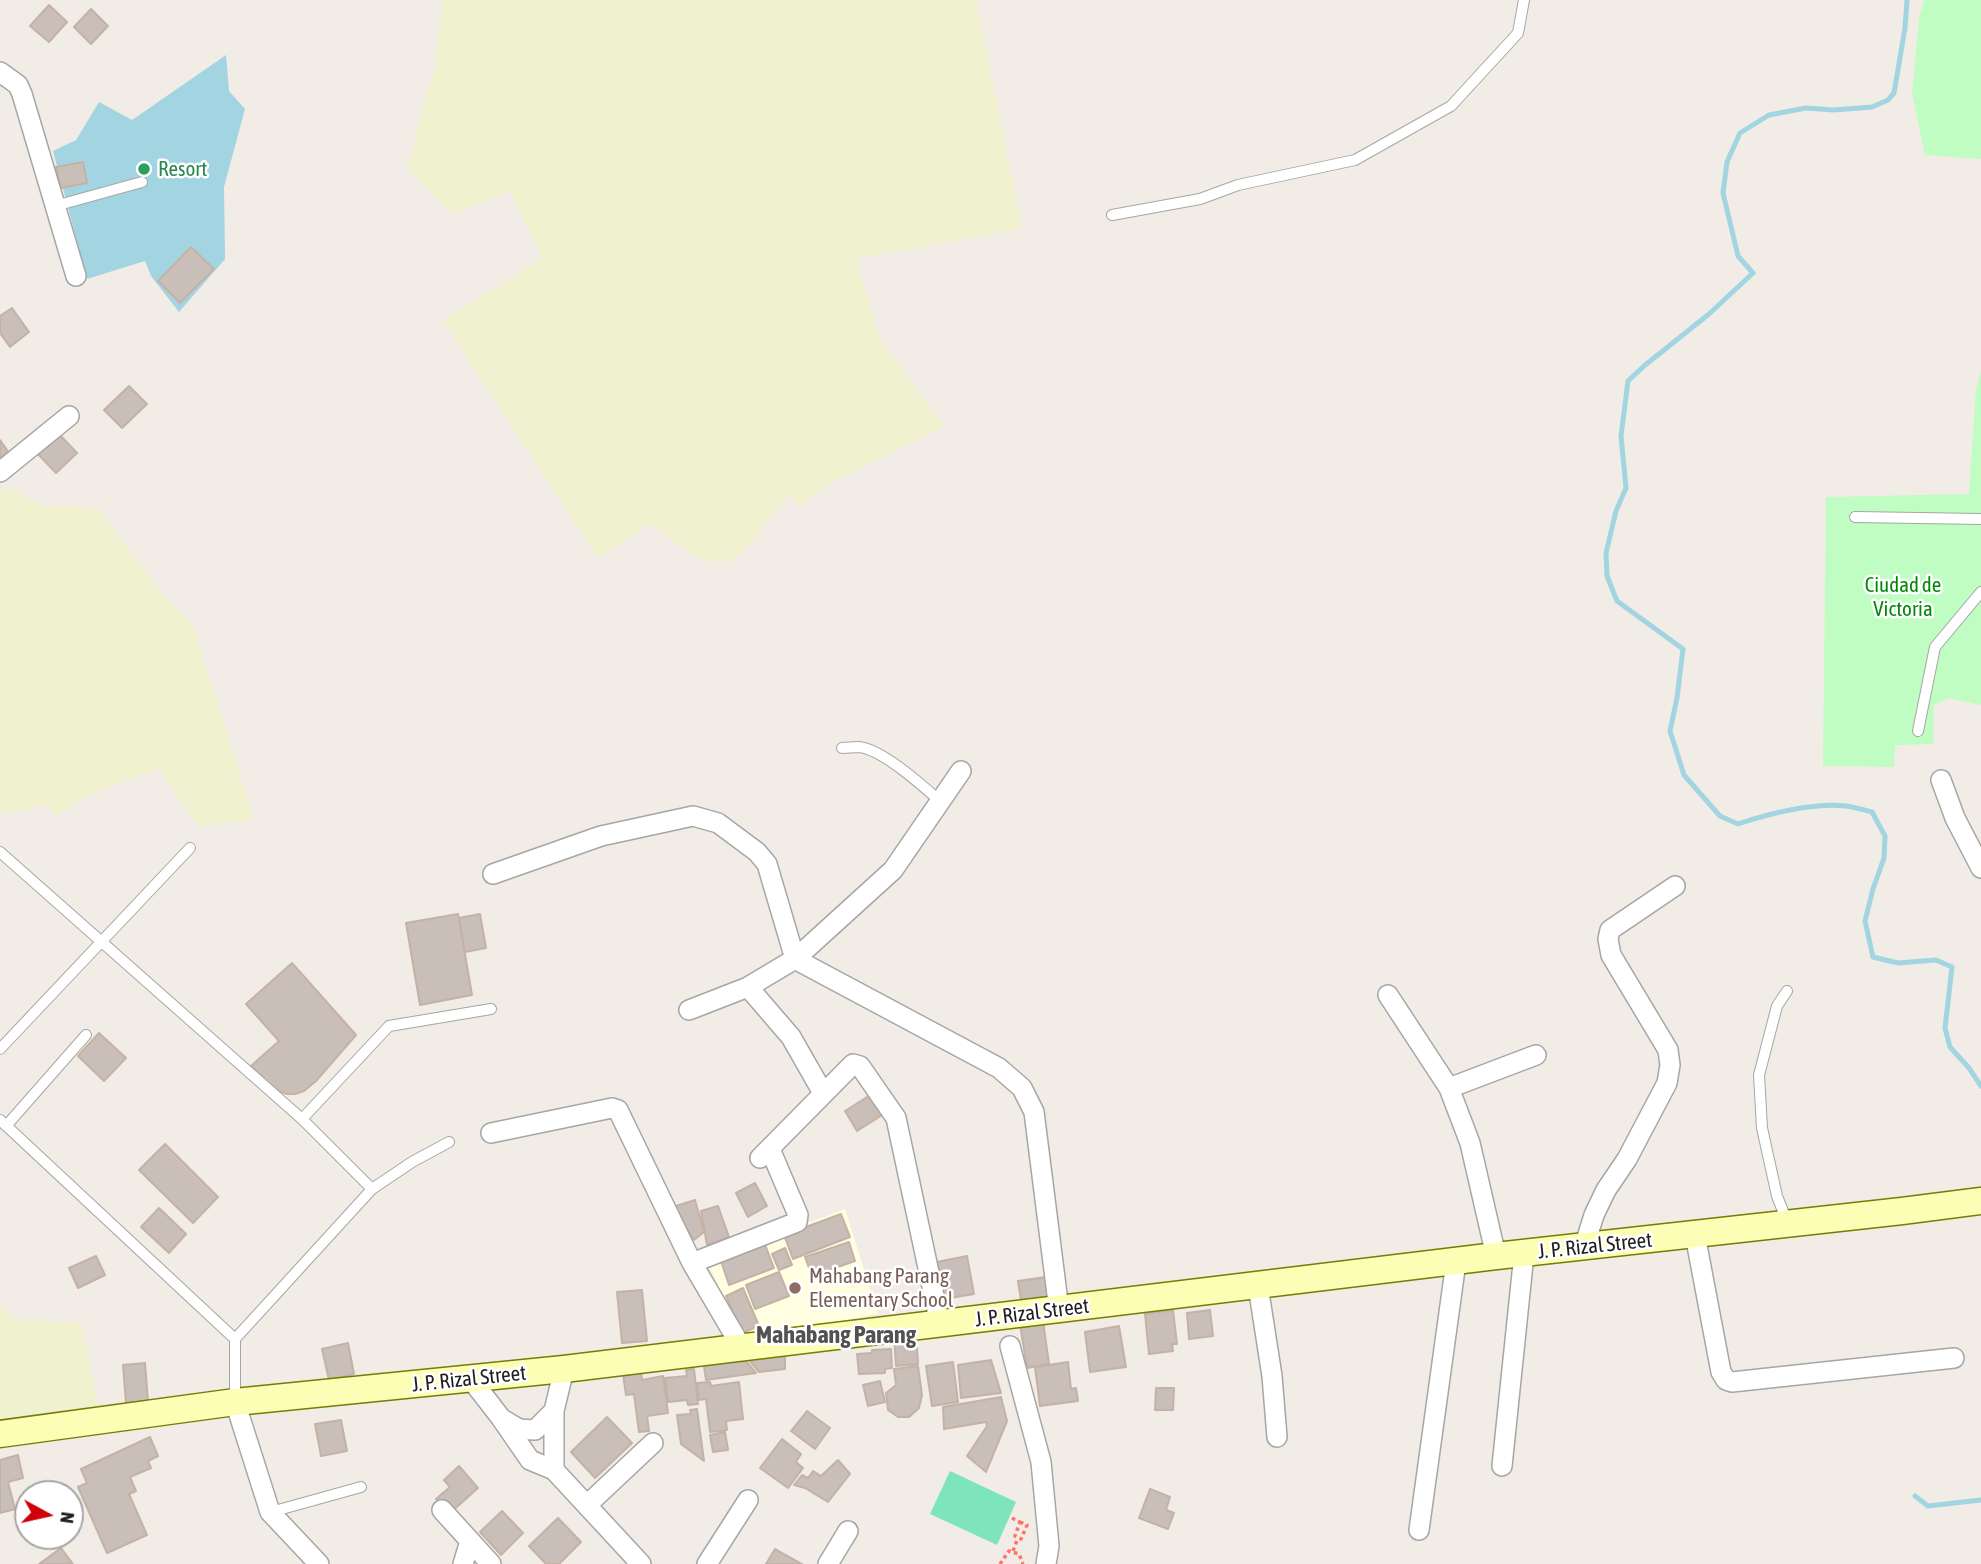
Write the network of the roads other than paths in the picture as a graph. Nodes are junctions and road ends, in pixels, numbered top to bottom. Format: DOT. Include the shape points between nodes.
graph roads {
  1 [pos="1524,0"];
  2 [pos="0,72"];
  3 [pos="142,182"];
  4 [pos="55,206"];
  5 [pos="1112,215"];
  6 [pos="76,276"];
  7 [pos="69,416"];
  8 [pos="0,472"];
  9 [pos="1855,517"];
  10 [pos="1981,519"];
  11 [pos="1981,592"];
  12 [pos="1918,731"];
  13 [pos="842,748"];
  14 [pos="961,771"];
  15 [pos="1941,780"];
  16 [pos="941,802"];
  17 [pos="190,848"];
  18 [pos="0,852"];
  19 [pos="1981,868"];
  20 [pos="493,874"];
  21 [pos="1675,886"];
  22 [pos="103,942"];
  23 [pos="795,959"];
  24 [pos="748,987"];
  25 [pos="1787,991"];
  26 [pos="1388,995"];
  27 [pos="491,1009"];
  28 [pos="689,1010"];
  29 [pos="86,1035"];
  30 [pos="0,1049"];
  31 [pos="1536,1055"];
  32 [pos="1449,1088"];
  33 [pos="823,1093"];
  34 [pos="302,1119"];
  35 [pos="3,1123"];
  36 [pos="491,1133"];
  37 [pos="449,1142"];
  38 [pos="372,1189"];
  39 [pos="1981,1201"];
  40 [pos="1788,1224"];
  41 [pos="1696,1234"];
  42 [pos="1584,1247"];
  43 [pos="1524,1254"];
  44 [pos="1496,1256"];
  45 [pos="1456,1262"];
  46 [pos="692,1263"];
  47 [pos="1258,1286"];
  48 [pos="1059,1310"];
  49 [pos="940,1324"];
  50 [pos="235,1339"];
  51 [pos="1010,1346"];
  52 [pos="742,1348"];
  53 [pos="1954,1358"];
  54 [pos="564,1369"];
  55 [pos="470,1378"];
  56 [pos="235,1402"];
  57 [pos="554,1411"];
  58 [pos="501,1418"];
  59 [pos="0,1434"];
  60 [pos="1277,1437"];
  61 [pos="653,1443"];
  62 [pos="1502,1466"];
  63 [pos="554,1470"];
  64 [pos="361,1487"];
  65 [pos="748,1500"];
  66 [pos="587,1506"];
  67 [pos="442,1510"];
  68 [pos="270,1512"];
  69 [pos="1419,1530"];
  70 [pos="848,1531"];
  71 [pos="470,1541"];
  72 [pos="319,1564"];
  73 [pos="463,1564"];
  74 [pos="491,1564"];
  75 [pos="641,1564"];
  76 [pos="707,1564"];
  77 [pos="828,1564"];
  78 [pos="1046,1564"];
  1 -- 5 [label="lane" via="1518,33 1451,106 1355,160 1237,184 1200,199"];
  2 -- 4 [label="street" via="18,85"];
  3 -- 4 [label="lane"];
  4 -- 6 [label="street"];
  7 -- 8 [label="street"];
  9 -- 10 [label="lane"];
  11 -- 12 [label="lane" via="1935,647"];
  13 -- 16 [label="lane" via="874,751"];
  14 -- 16 [label="street"];
  15 -- 19 [label="street"];
  16 -- 23 [label="street" via="893,870"];
  17 -- 22 [label="lane"];
  18 -- 22 [label="lane"];
  20 -- 23 [label="street" via="601,836 693,816 718,823 767,864"];
  21 -- 42 [label="street" via="1610,930 1611,956 1668,1050 1670,1065 1667,1083 1606,1190"];
  22 -- 30 [label="lane"];
  22 -- 34 [label="lane"];
  23 -- 24 [label="street"];
  23 -- 48 [label="street" via="999,1068 1022,1088 1034,1112"];
  24 -- 28 [label="street"];
  24 -- 33 [label="street" via="791,1037"];
  25 -- 40 [label="lane" via="1777,1006 1759,1075 1762,1128"];
  26 -- 32 [label="street"];
  27 -- 34 [label="lane" via="389,1026"];
  29 -- 35 [label="lane"];
  31 -- 32 [label="street"];
  32 -- 44 [label="street" via="1470,1143"];
  33 -- 46 [label="street" via="765,1154 798,1214 797,1222"];
  33 -- 49 [label="street" via="857,1064 896,1118"];
  34 -- 38 [label="lane"];
  35 -- 50 [label="lane"];
  36 -- 46 [label="street" via="618,1110"];
  37 -- 38 [label="lane"];
  38 -- 50 [label="lane"];
  39 -- 40 [label="main road, J. P. Rizal Street"];
  40 -- 41 [label="main road, J. P. Rizal Street"];
  41 -- 42 [label="main road, J. P. Rizal Street"];
  41 -- 53 [label="street" via="1726,1380"];
  42 -- 43 [label="main road, J. P. Rizal Street"];
  43 -- 44 [label="main road, J. P. Rizal Street"];
  43 -- 62 [label="street"];
  44 -- 45 [label="main road, J. P. Rizal Street"];
  45 -- 47 [label="main road, J. P. Rizal Street"];
  45 -- 69 [label="street"];
  46 -- 52 [label="street"];
  47 -- 48 [label="main road, J. P. Rizal Street"];
  47 -- 60 [label="street"];
  48 -- 49 [label="main road, J. P. Rizal Street"];
  49 -- 52 [label="main road, J. P. Rizal Street"];
  50 -- 56 [label="lane"];
  51 -- 78 [label="street" via="1041,1462 1049,1545"];
  52 -- 54 [label="main road, J. P. Rizal Street"];
  54 -- 55 [label="main road, J. P. Rizal Street"];
  54 -- 57 [label="street"];
  55 -- 56 [label="main road, J. P. Rizal Street"];
  55 -- 58 [label="street"];
  56 -- 59 [label="main road, J. P. Rizal Street"];
  56 -- 68 [label="street"];
  57 -- 58 [label="street" via="535,1430 519,1429"];
  57 -- 63 [label="street"];
  58 -- 63 [label="street" via="530,1460"];
  61 -- 66 [label="street"];
  63 -- 66 [label="street"];
  64 -- 68 [label="lane"];
  65 -- 76 [label="street"];
  66 -- 75 [label="street"];
  67 -- 71 [label="street"];
  68 -- 72 [label="street"];
  70 -- 77 [label="street"];
  71 -- 73 [label="street"];
  71 -- 74 [label="street"];
}
